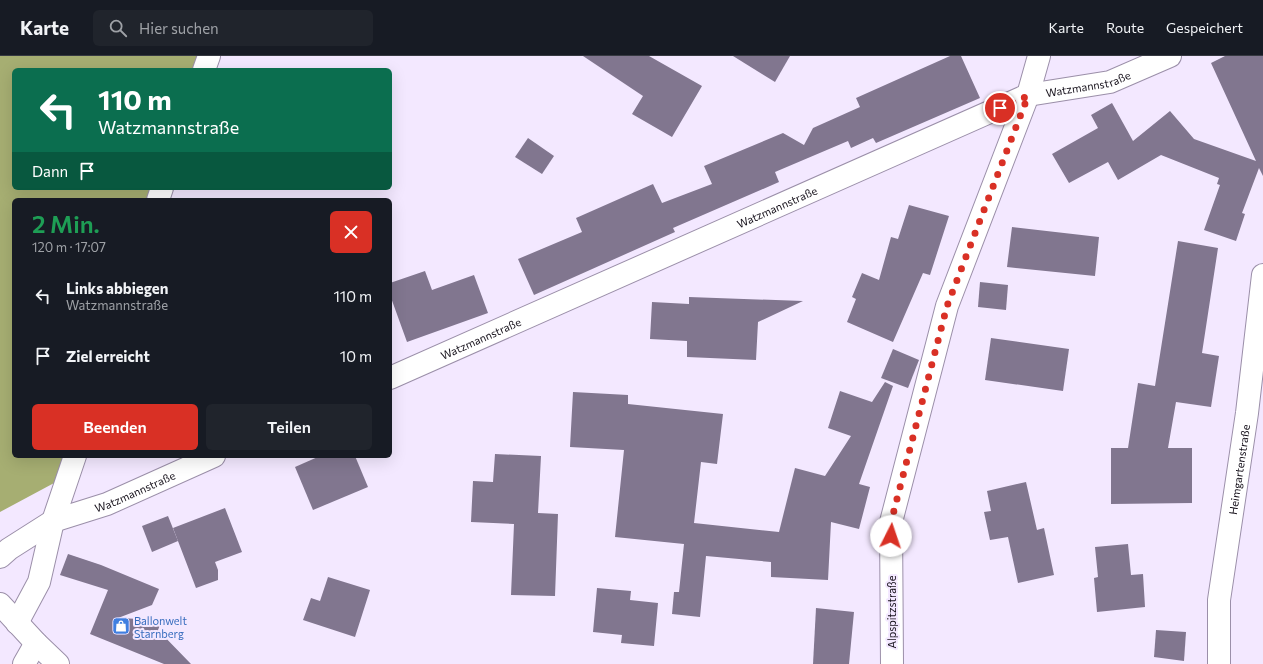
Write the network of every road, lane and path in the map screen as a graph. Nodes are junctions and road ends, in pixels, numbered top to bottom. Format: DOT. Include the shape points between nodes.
graph roads {
  1 [pos="209,56"];
  2 [pos="1039,56"];
  3 [pos="1170,56"];
  4 [pos="205,68"];
  5 [pos="1028,96"];
  6 [pos="1263,275"];
  7 [pos="392,377"];
  8 [pos="74,458"];
  9 [pos="210,458"];
  10 [pos="53,521"];
  11 [pos="0,557"];
  12 [pos="0,604"];
  13 [pos="18,623"];
  14 [pos="36,643"];
  15 [pos="24,664"];
  16 [pos="58,664"];
  17 [pos="892,664"];
  18 [pos="1219,664"];
  1 -- 4 [label="street"];
  2 -- 5 [label="street, Alpspitzstraße"];
  3 -- 5 [label="street, Watzmannstraße" via="1110,82"];
  5 -- 7 [label="street, Watzmannstraße"];
  5 -- 17 [label="street, Alpspitzstraße" via="947,306 891,522"];
  6 -- 18 [label="street, Heimgartenstraße" via="1247,412 1219,600"];
  8 -- 10 [label="street"];
  9 -- 10 [label="street, Watzmannstraße" via="107,504"];
  10 -- 11 [label="street, Watzmannstraße"];
  10 -- 13 [label="street" via="39,582"];
  12 -- 13 [label="street"];
  13 -- 14 [label="street"];
  14 -- 15 [label="street"];
  14 -- 16 [label="street"];
}
